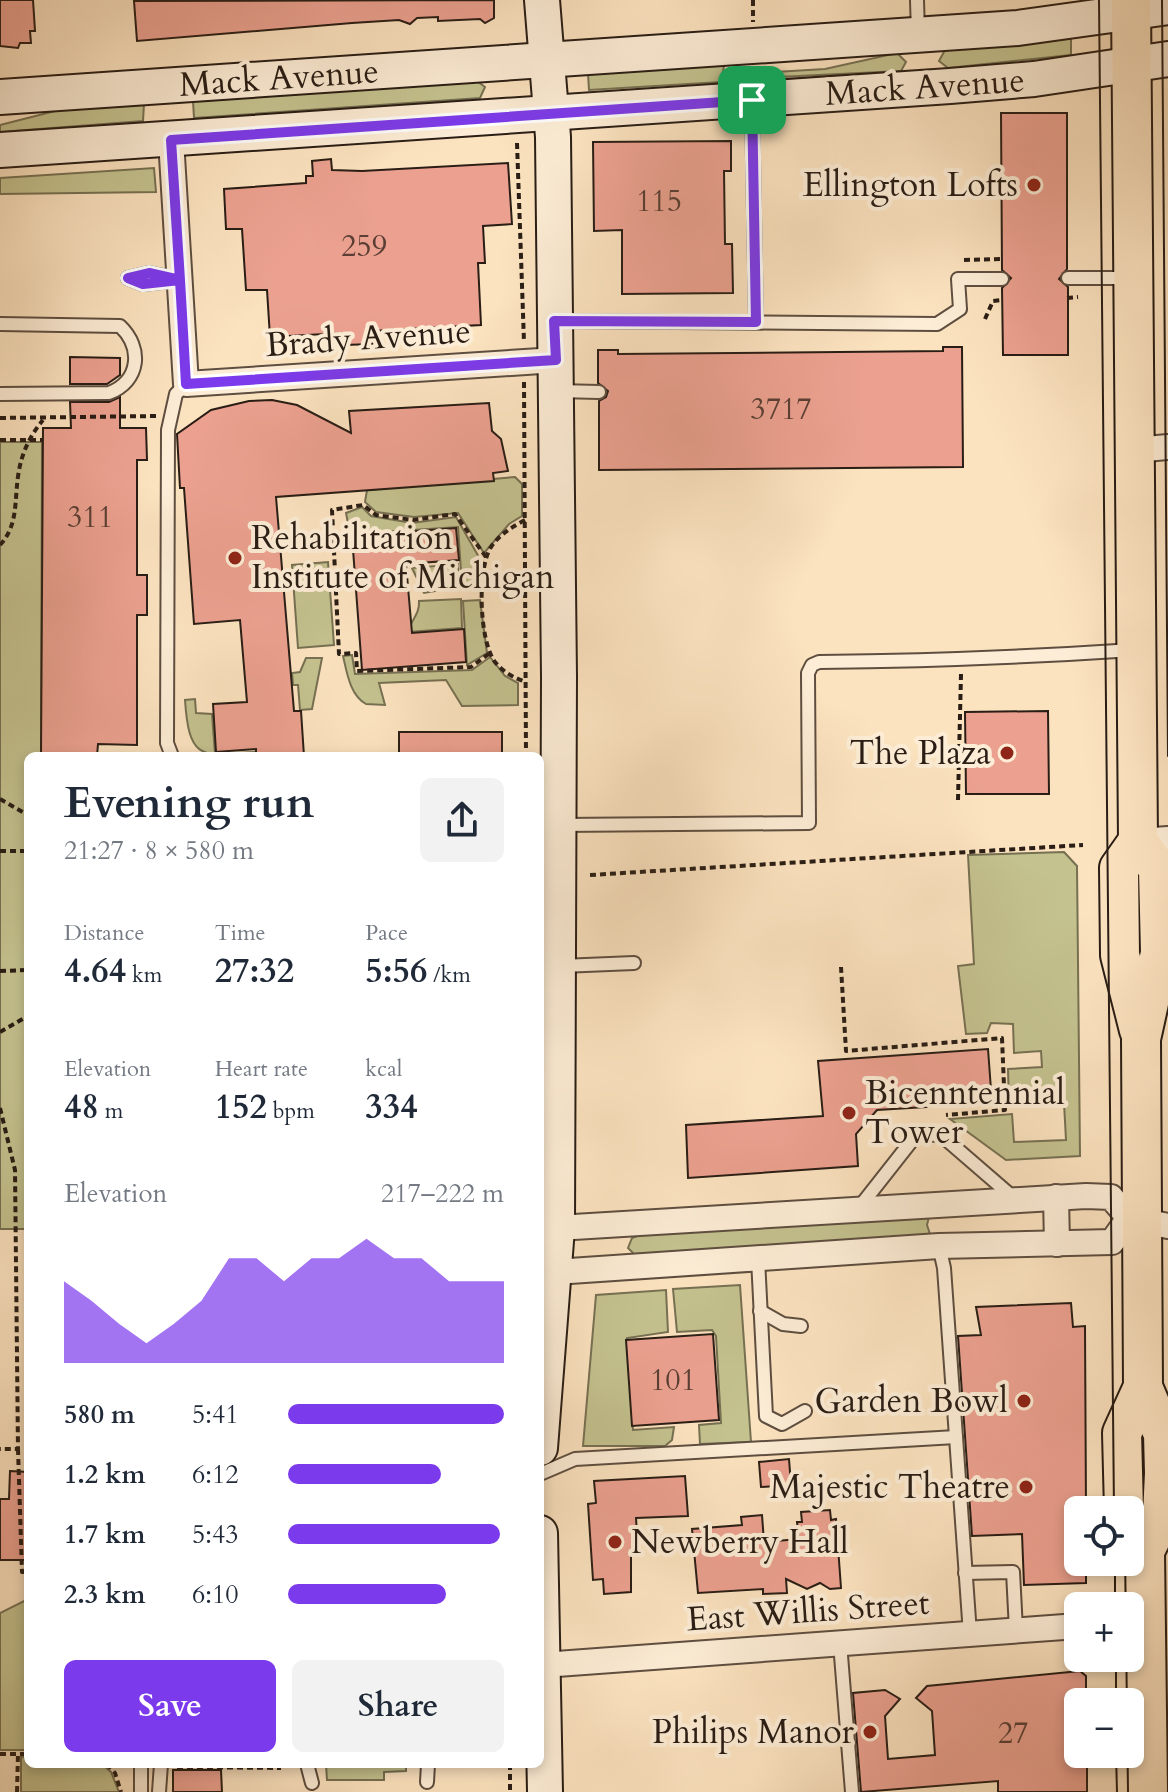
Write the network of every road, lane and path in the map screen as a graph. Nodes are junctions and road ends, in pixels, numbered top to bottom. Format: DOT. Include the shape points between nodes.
graph roads {
  1 [pos="542,0"];
  2 [pos="753,0"];
  3 [pos="917,0"];
  4 [pos="1131,6"];
  5 [pos="1168,7"];
  6 [pos="752,34"];
  7 [pos="918,35"];
  8 [pos="546,61"];
  9 [pos="1150,63"];
  10 [pos="490,65"];
  11 [pos="181,84"];
  12 [pos="924,88"];
  13 [pos="0,97"];
  14 [pos="752,100"];
  15 [pos="552,113"];
  16 [pos="478,119"];
  17 [pos="517,130"];
  18 [pos="171,140"];
  19 [pos="0,150"];
  20 [pos="1002,259"];
  21 [pos="964,260"];
  22 [pos="1068,278"];
  23 [pos="1133,278"];
  24 [pos="1002,279"];
  25 [pos="1078,297"];
  26 [pos="1067,298"];
  27 [pos="1002,300"];
  28 [pos="985,319"];
  29 [pos="554,321"];
  30 [pos="756,322"];
  31 [pos="0,324"];
  32 [pos="523,334"];
  33 [pos="545,382"];
  34 [pos="186,384"];
  35 [pos="599,392"];
  36 [pos="0,394"];
  37 [pos="158,416"];
  38 [pos="0,418"];
  39 [pos="45,419"];
  40 [pos="0,440"];
  41 [pos="42,440"];
  42 [pos="14,445"];
  43 [pos="1151,449"];
  44 [pos="7,512"];
  45 [pos="525,520"];
  46 [pos="0,545"];
  47 [pos="486,557"];
  48 [pos="1137,650"];
  49 [pos="490,653"];
  50 [pos="962,681"];
  51 [pos="526,682"];
  52 [pos="170,752"];
  53 [pos="526,752"];
  54 [pos="0,799"];
  55 [pos="958,800"];
  56 [pos="24,813"];
  57 [pos="558,825"];
  58 [pos="1153,840"];
  59 [pos="1083,845"];
  60 [pos="0,851"];
  61 [pos="24,851"];
  62 [pos="590,875"];
  63 [pos="634,963"];
  64 [pos="558,966"];
  65 [pos="841,967"];
  66 [pos="24,970"];
  67 [pos="0,971"];
  68 [pos="24,1018"];
  69 [pos="0,1032"];
  70 [pos="0,1108"];
  71 [pos="946,1115"];
  72 [pos="1056,1197"];
  73 [pos="1017,1201"];
  74 [pos="948,1205"];
  75 [pos="856,1211"];
  76 [pos="1146,1223"];
  77 [pos="635,1224"];
  78 [pos="549,1229"];
  79 [pos="1057,1244"];
  80 [pos="939,1246"];
  81 [pos="758,1259"];
  82 [pos="626,1268"];
  83 [pos="548,1272"];
  84 [pos="760,1311"];
  85 [pos="801,1326"];
  86 [pos="544,1360"];
  87 [pos="1143,1387"];
  88 [pos="805,1411"];
  89 [pos="956,1437"];
  90 [pos="0,1449"];
  91 [pos="18,1449"];
  92 [pos="544,1472"];
  93 [pos="1124,1496"];
  94 [pos="1144,1533"];
  95 [pos="24,1572"];
  96 [pos="965,1573"];
  97 [pos="1142,1576"];
  98 [pos="1148,1621"];
  99 [pos="1064,1627"];
  100 [pos="1016,1630"];
  101 [pos="970,1634"];
  102 [pos="840,1643"];
  103 [pos="544,1655"];
  104 [pos="0,1754"];
  105 [pos="18,1754"];
  106 [pos="24,1754"];
  107 [pos="544,1762"];
  108 [pos="111,1768"];
  109 [pos="141,1768"];
  110 [pos="161,1768"];
  111 [pos="428,1768"];
  112 [pos="510,1768"];
  113 [pos="427,1782"];
  114 [pos="17,1792"];
  115 [pos="121,1792"];
  116 [pos="141,1792"];
  117 [pos="159,1792"];
  118 [pos="510,1792"];
  119 [pos="545,1792"];
  120 [pos="852,1792"];
  121 [pos="1148,1792"];
  1 -- 8 [label="main road"];
  2 -- 6 [label="path"];
  3 -- 7 [label="lane"];
  4 -- 5 [label="main road, Mack Avenue"];
  4 -- 7 [label="main road, Mack Avenue" via="1032,27"];
  4 -- 9 [label="main road"];
  6 -- 7 [label="main road, Mack Avenue"];
  6 -- 8 [label="main road, Mack Avenue"];
  6 -- 14 [label="main road" via="735,80"];
  7 -- 12 [label="main road"];
  8 -- 10 [label="main road, Mack Avenue"];
  8 -- 15 [label="main road"];
  9 -- 12 [label="main road, Mack Avenue"];
  9 -- 23 [label="main road"];
  10 -- 11 [label="main road, Mack Avenue"];
  10 -- 16 [label="main road" via="495,94"];
  11 -- 13 [label="main road, Mack Avenue"];
  11 -- 18 [label="main road"];
  12 -- 14 [label="main road, Mack Avenue"];
  14 -- 15 [label="main road, Mack Avenue"];
  14 -- 30 [label="lane"];
  15 -- 16 [label="main road, Mack Avenue"];
  15 -- 29 [label="main road"];
  16 -- 18 [label="main road, Mack Avenue"];
  17 -- 32 [label="path"];
  18 -- 19 [label="main road, Mack Avenue"];
  18 -- 34 [label="street"];
  20 -- 21 [label="path"];
  22 -- 23 [label="lane"];
  23 -- 43 [label="main road"];
  24 -- 30 [label="lane" via="958,279 960,309 937,324"];
  25 -- 26 [label="path"];
  27 -- 28 [label="path" via="993,301"];
  29 -- 30 [label="lane"];
  29 -- 33 [label="main road"];
  31 -- 36 [label="lane" via="120,326 135,345 137,357 129,380 109,393"];
  33 -- 34 [label="street, Brady Avenue"];
  33 -- 35 [label="lane"];
  33 -- 45 [label="path"];
  33 -- 57 [label="main road"];
  34 -- 52 [label="lane" via="176,394 168,430"];
  37 -- 39 [label="path"];
  38 -- 39 [label="path"];
  39 -- 42 [label="path"];
  40 -- 41 [label="path, bridge"];
  43 -- 48 [label="main road"];
  44 -- 46 [label="path" via="7,536"];
  45 -- 47 [label="path" via="499,537"];
  45 -- 51 [label="path"];
  47 -- 49 [label="path" via="482,574"];
  47 -- 49 [label="path" via="455,514 413,520 376,515 363,505 332,510 339,654 356,653 357,671 471,667"];
  48 -- 57 [label="lane" via="983,660 819,662 808,673 809,823"];
  48 -- 58 [label="main road"];
  49 -- 51 [label="path" via="506,672"];
  50 -- 55 [label="path"];
  51 -- 53 [label="path"];
  54 -- 56 [label="path"];
  57 -- 64 [label="main road"];
  58 -- 76 [label="main road" via="1160,953 1141,1039"];
  59 -- 62 [label="path"];
  60 -- 61 [label="path"];
  63 -- 64 [label="lane"];
  64 -- 78 [label="main road"];
  65 -- 71 [label="path" via="846,1051 1002,1038 1005,1110"];
  66 -- 67 [label="path"];
  68 -- 69 [label="path"];
  70 -- 91 [label="path" via="15,1170"];
  72 -- 73 [label="street"];
  72 -- 76 [label="street" via="1111,1197"];
  72 -- 79 [label="street"];
  73 -- 74 [label="street"];
  73 -- 75 [label="lane" via="941,1135 929,1132 917,1134"];
  74 -- 75 [label="street"];
  74 -- 80 [label="street"];
  75 -- 77 [label="street"];
  76 -- 79 [label="street" via="1112,1242"];
  76 -- 87 [label="main road"];
  77 -- 78 [label="street"];
  77 -- 82 [label="street" via="616,1244"];
  78 -- 83 [label="main road"];
  79 -- 80 [label="street"];
  80 -- 81 [label="street"];
  80 -- 89 [label="lane"];
  81 -- 82 [label="street"];
  81 -- 84 [label="lane"];
  82 -- 83 [label="street"];
  83 -- 86 [label="main road"];
  84 -- 85 [label="lane" via="783,1324"];
  84 -- 88 [label="lane" via="766,1416 782,1424"];
  87 -- 93 [label="main road" via="1122,1433"];
  87 -- 94 [label="main road" via="1163,1434 1164,1473 1162,1516"];
  89 -- 92 [label="lane" via="575,1459"];
  89 -- 96 [label="lane"];
  90 -- 91 [label="path"];
  91 -- 95 [label="path"];
  96 -- 100 [label="lane" via="1013,1572"];
  96 -- 101 [label="lane"];
  97 -- 98 [label="main road"];
  98 -- 121 [label="main road"];
  99 -- 100 [label="street, East Willis Street"];
  100 -- 101 [label="street, East Willis Street"];
  101 -- 102 [label="street, East Willis Street"];
  102 -- 103 [label="street, East Willis Street"];
  102 -- 120 [label="lane"];
  104 -- 105 [label="path"];
  105 -- 106 [label="path"];
  105 -- 114 [label="path"];
  107 -- 119 [label="main road"];
  108 -- 115 [label="path"];
  109 -- 116 [label="lane"];
  110 -- 117 [label="lane"];
  111 -- 113 [label="lane"];
  112 -- 118 [label="path"];
}
